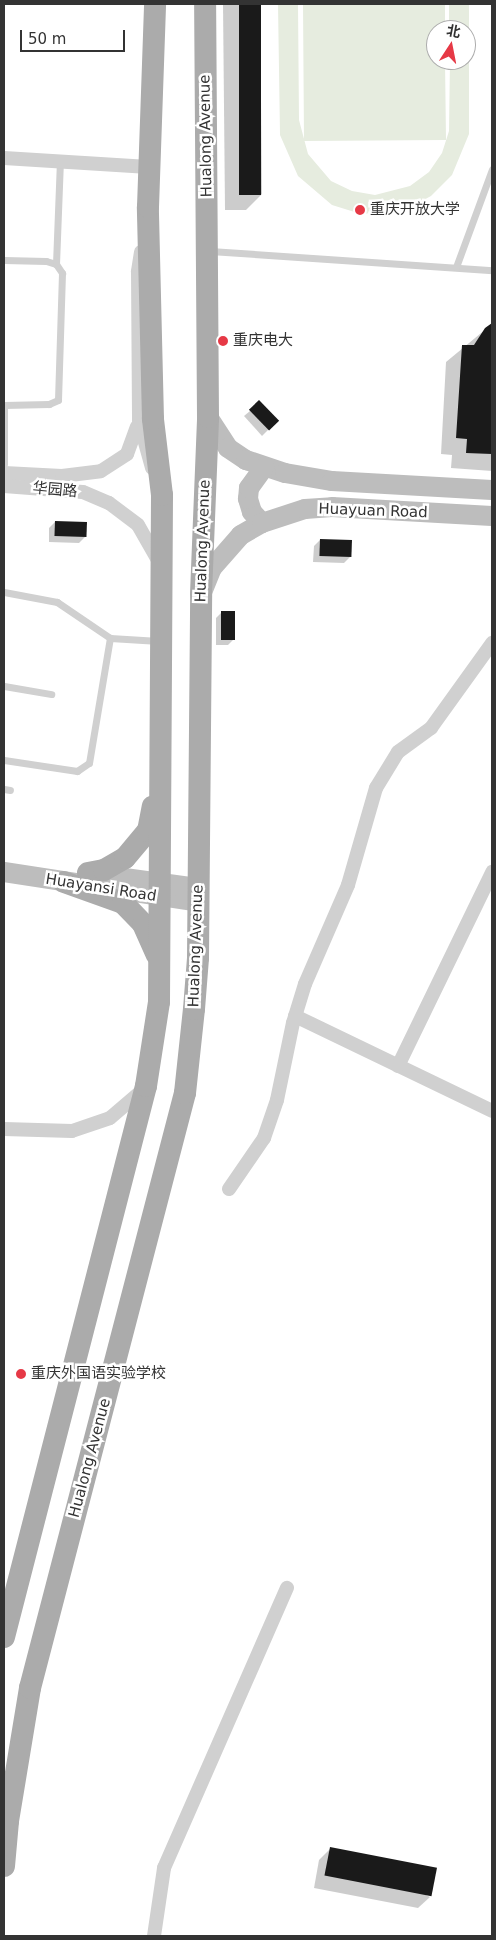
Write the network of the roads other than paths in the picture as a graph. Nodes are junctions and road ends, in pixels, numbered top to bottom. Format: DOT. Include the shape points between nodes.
graph roads {
  1 [pos="155,4"];
  2 [pos="205,4"];
  3 [pos="4,158"];
  4 [pos="60,161"];
  5 [pos="149,166"];
  6 [pos="492,168"];
  7 [pos="148,207"];
  8 [pos="207,251"];
  9 [pos="4,260"];
  10 [pos="56,264"];
  11 [pos="456,267"];
  12 [pos="492,270"];
  13 [pos="4,405"];
  14 [pos="208,417"];
  15 [pos="139,421"];
  16 [pos="4,464"];
  17 [pos="264,467"];
  18 [pos="4,473"];
  19 [pos="4,486"];
  20 [pos="492,490"];
  21 [pos="162,495"];
  22 [pos="492,516"];
  23 [pos="262,523"];
  24 [pos="162,568"];
  25 [pos="4,592"];
  26 [pos="201,594"];
  27 [pos="110,638"];
  28 [pos="162,641"];
  29 [pos="492,643"];
  30 [pos="4,686"];
  31 [pos="51,694"];
  32 [pos="162,738"];
  33 [pos="4,760"];
  34 [pos="4,860"];
  35 [pos="4,872"];
  36 [pos="492,872"];
  37 [pos="88,873"];
  38 [pos="64,882"];
  39 [pos="160,890"];
  40 [pos="199,895"];
  41 [pos="161,967"];
  42 [pos="295,1016"];
  43 [pos="398,1066"];
  44 [pos="146,1086"];
  45 [pos="492,1111"];
  46 [pos="4,1129"];
  47 [pos="229,1189"];
  48 [pos="287,1588"];
  49 [pos="4,1637"];
  50 [pos="4,1866"];
  51 [pos="154,1936"];
  1 -- 5 [label="main road"];
  2 -- 8 [label="main road, Hualong Avenue"];
  3 -- 4 [label="street"];
  4 -- 5 [label="street"];
  4 -- 10 [label="lane"];
  5 -- 7 [label="main road"];
  6 -- 11 [label="lane"];
  7 -- 15 [label="street" via="138,272"];
  7 -- 21 [label="main road" via="153,419"];
  8 -- 11 [label="lane"];
  8 -- 14 [label="main road, Hualong Avenue"];
  9 -- 10 [label="lane"];
  10 -- 13 [label="lane" via="62,273 58,400 49,404"];
  11 -- 12 [label="lane"];
  13 -- 16 [label="lane"];
  14 -- 17 [label="main road, Huayuan Road" via="228,448"];
  14 -- 26 [label="main road, Hualong Avenue"];
  15 -- 18 [label="street, 华园路" via="127,454 101,471 62,476"];
  15 -- 21 [label="street" via="142,443"];
  17 -- 20 [label="main road, Huayuan Road" via="310,479"];
  17 -- 23 [label="main road" via="250,488 248,499 252,512"];
  19 -- 24 [label="street, 华园路" via="83,492 110,503 138,525"];
  21 -- 24 [label="main road"];
  22 -- 23 [label="main road, Huayuan Road" via="332,506 305,509"];
  23 -- 26 [label="main road, Huayuan Road" via="225,550 212,568"];
  24 -- 28 [label="main road"];
  25 -- 27 [label="lane" via="57,602"];
  26 -- 40 [label="main road, Hualong Avenue"];
  27 -- 28 [label="lane"];
  27 -- 33 [label="lane" via="89,763 76,770"];
  28 -- 32 [label="main road"];
  29 -- 42 [label="street" via="431,728 398,752 376,788 348,884"];
  30 -- 31 [label="lane"];
  32 -- 37 [label="main road" via="148,831 115,865"];
  32 -- 39 [label="main road"];
  34 -- 37 [label="main road, Huayansi Road"];
  35 -- 38 [label="main road, Huayansi Road"];
  36 -- 43 [label="street"];
  37 -- 39 [label="main road, Huayansi Road"];
  38 -- 39 [label="main road, Huayansi Road"];
  38 -- 41 [label="main road" via="110,896 135,913 149,935"];
  39 -- 40 [label="main road, Huayansi Road"];
  39 -- 41 [label="main road"];
  40 -- 50 [label="main road, Hualong Avenue" via="194,1009 185,1092 30,1688 8,1821"];
  41 -- 44 [label="main road"];
  42 -- 43 [label="street"];
  42 -- 47 [label="street" via="277,1100 264,1138"];
  43 -- 45 [label="street"];
  44 -- 46 [label="street" via="110,1118 72,1131"];
  44 -- 49 [label="main road"];
  48 -- 51 [label="street" via="164,1868"];
}
